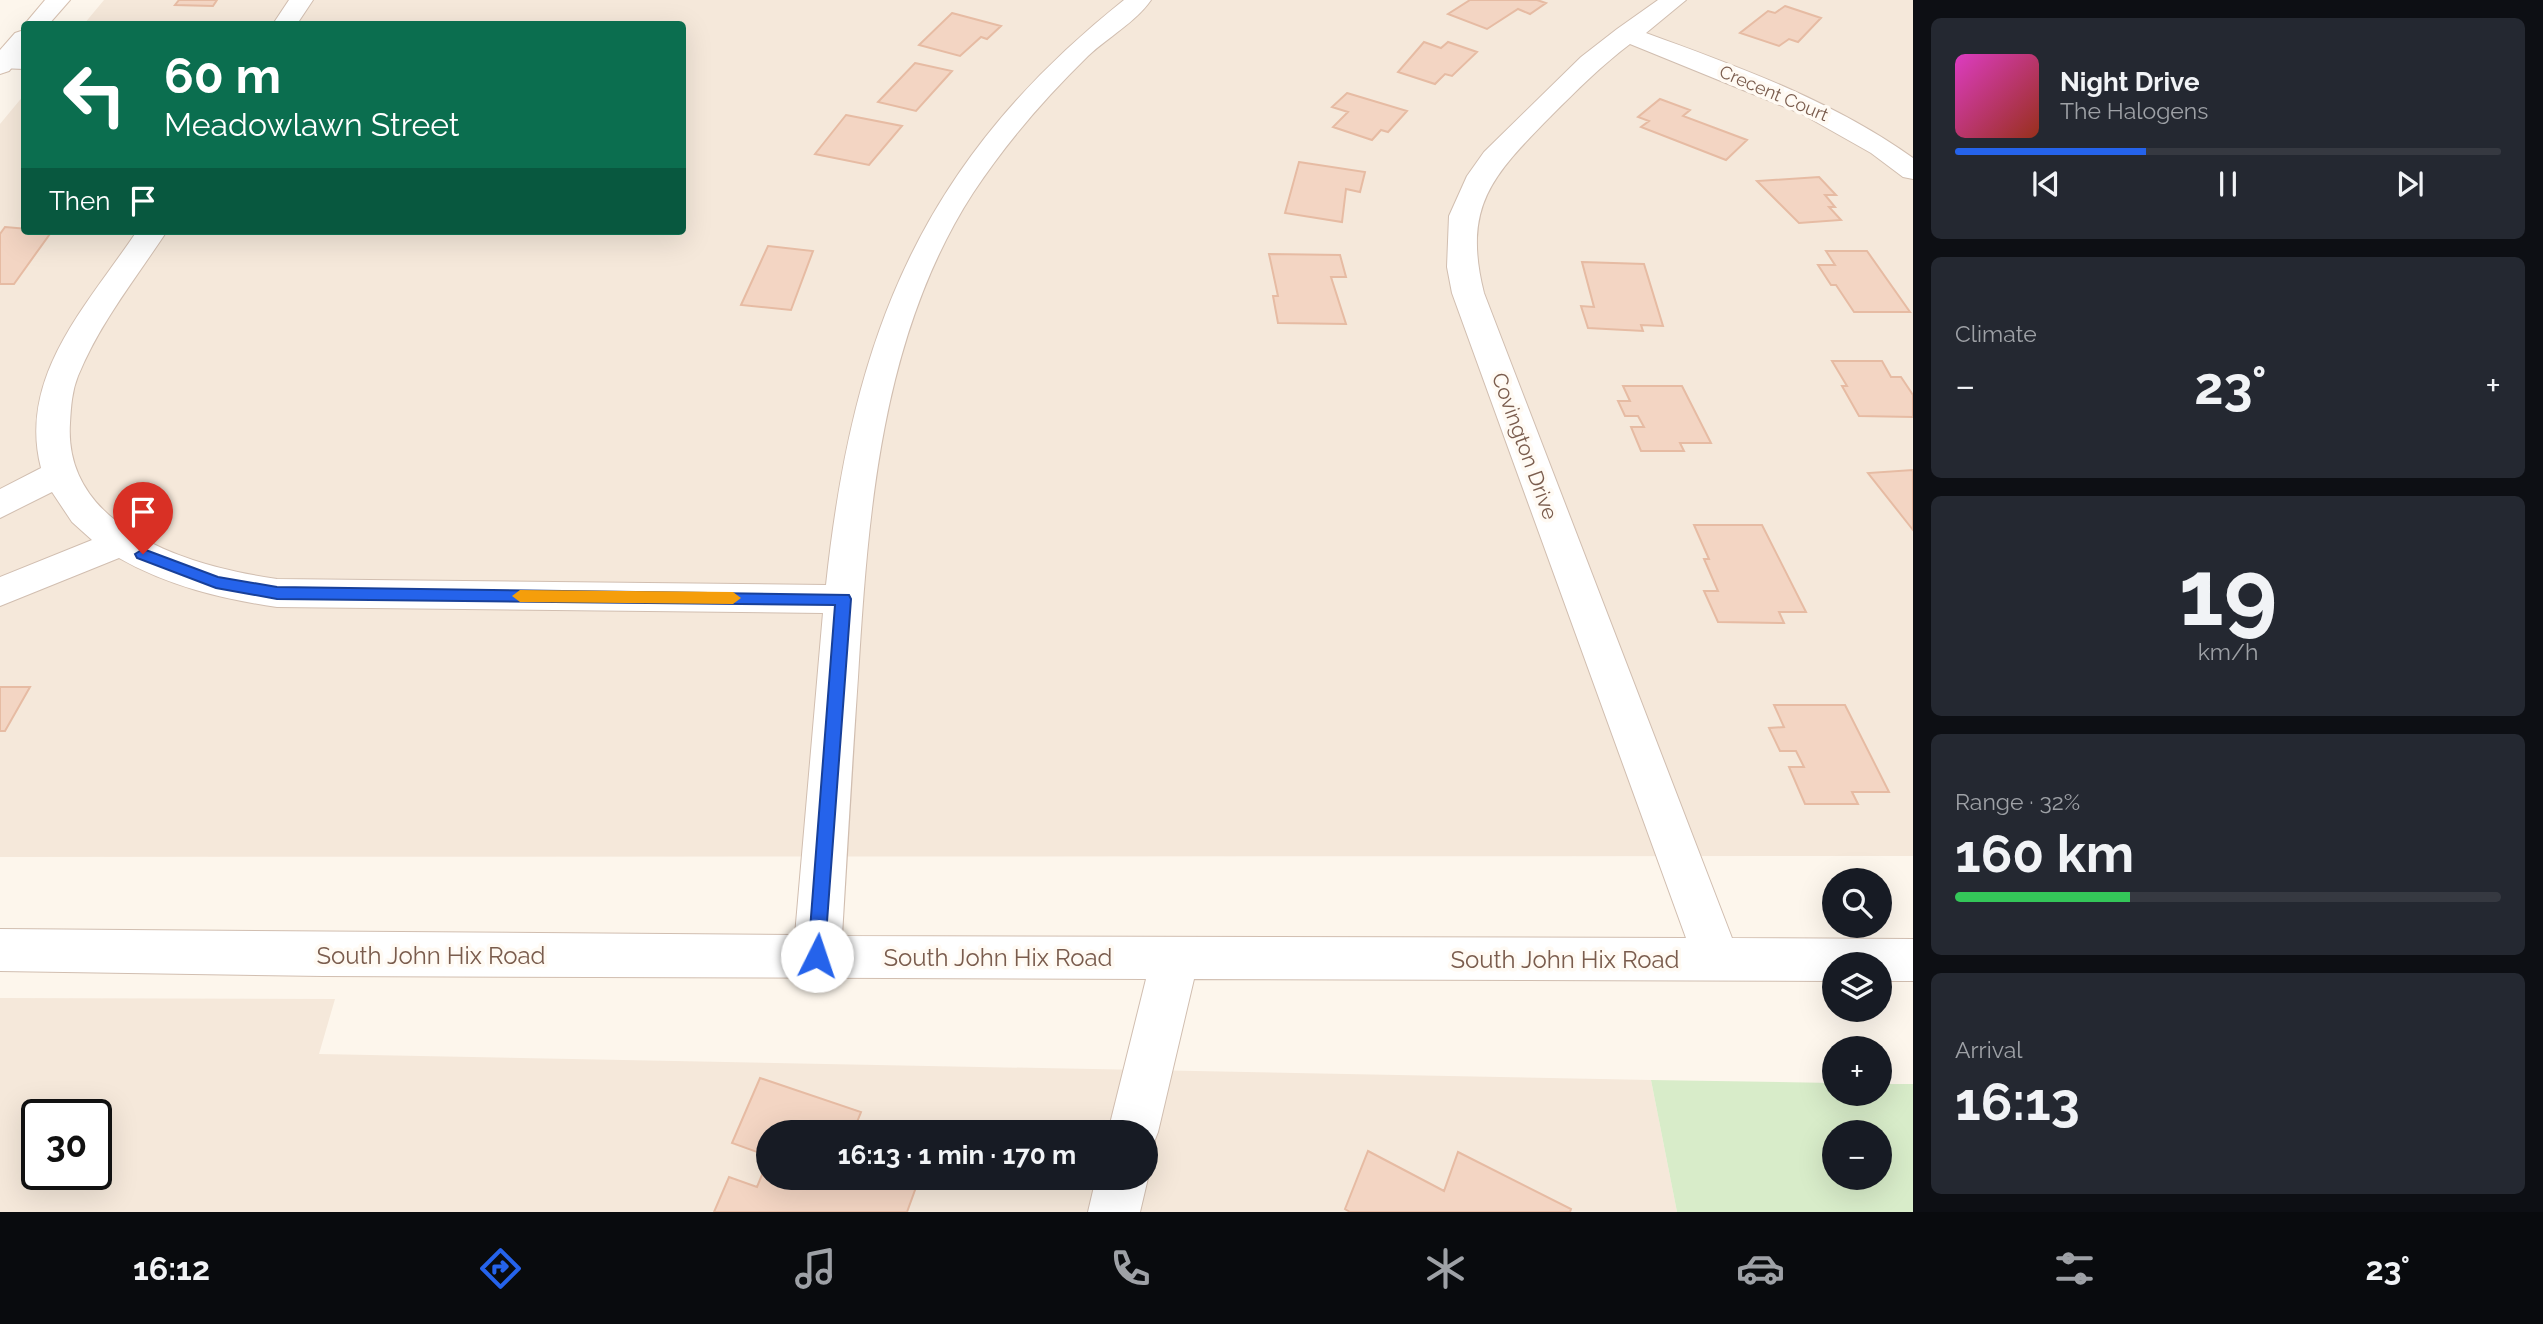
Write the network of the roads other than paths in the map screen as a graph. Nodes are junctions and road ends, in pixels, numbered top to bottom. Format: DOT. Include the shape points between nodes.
graph roads {
  1 [pos="58,0"];
  2 [pos="301,0"];
  3 [pos="1139,0"];
  4 [pos="1674,0"];
  5 [pos="39,21"];
  6 [pos="287,21"];
  7 [pos="1626,34"];
  8 [pos="21,43"];
  9 [pos="10,63"];
  10 [pos="1913,171"];
  11 [pos="149,235"];
  12 [pos="58,474"];
  13 [pos="0,505"];
  14 [pos="120,543"];
  15 [pos="0,592"];
  16 [pos="844,599"];
  17 [pos="0,950"];
  18 [pos="817,956"];
  19 [pos="1175,958"];
  20 [pos="1717,959"];
  21 [pos="1913,960"];
  22 [pos="1136,1120"];
  23 [pos="1119,1190"];
  24 [pos="1114,1212"];
  1 -- 5 [label="street"];
  2 -- 6 [label="street"];
  3 -- 16 [label="street" via="1049,78 995,140 933,238 911,288 866,430 854,494"];
  4 -- 7 [label="street, Covington Drive"];
  7 -- 10 [label="street, Crecent Court" via="1799,101 1845,124"];
  7 -- 20 [label="street, Covington Drive" via="1590,62 1481,176 1464,216 1462,267"];
  8 -- 9 [label="street"];
  11 -- 12 [label="street" via="72,355 55,394 50,436"];
  12 -- 13 [label="street"];
  12 -- 14 [label="street" via="80,511"];
  14 -- 15 [label="street"];
  14 -- 16 [label="street" via="166,566 216,583 277,593"];
  16 -- 18 [label="street"];
  17 -- 18 [label="street, South John Hix Road"];
  18 -- 19 [label="street, South John Hix Road"];
  19 -- 20 [label="street, South John Hix Road"];
  19 -- 22 [label="street"];
  20 -- 21 [label="street, South John Hix Road"];
  23 -- 24 [label="street"];
}
